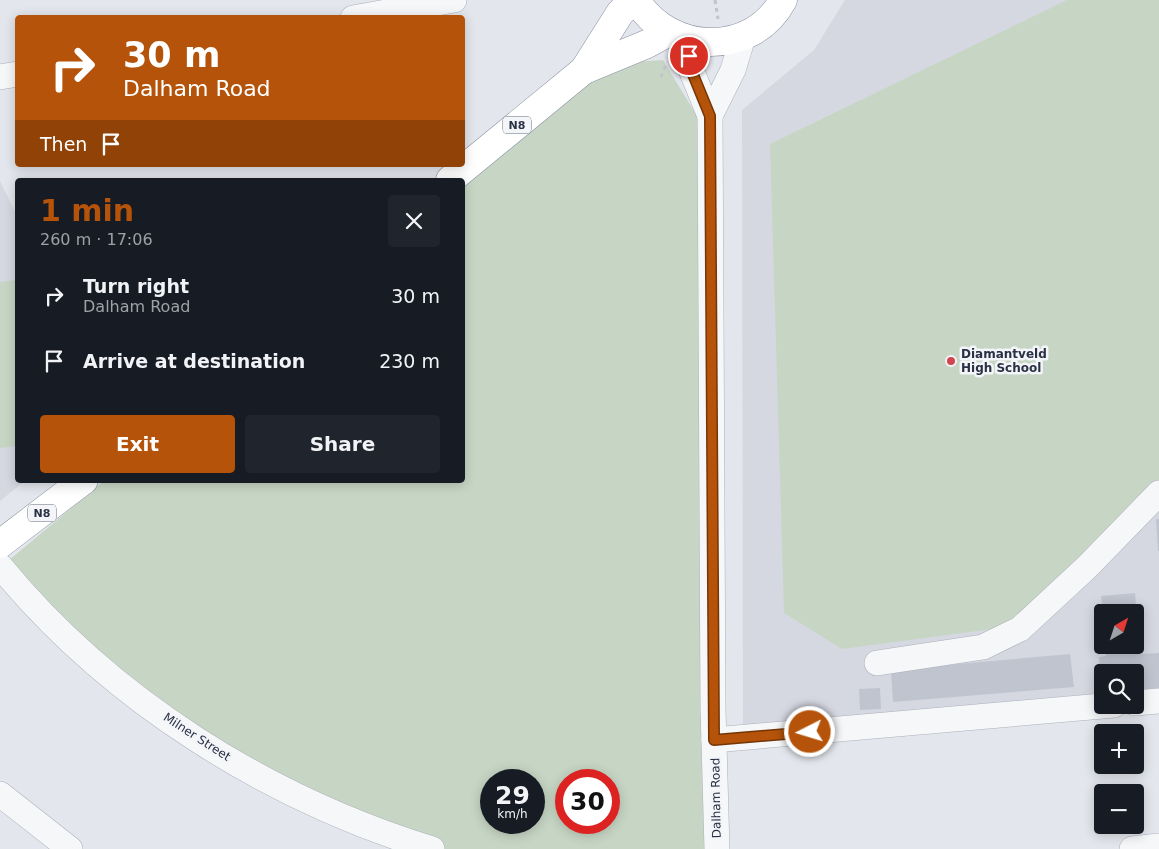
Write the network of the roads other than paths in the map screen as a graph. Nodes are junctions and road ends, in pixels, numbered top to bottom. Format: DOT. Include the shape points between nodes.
graph roads {
  1 [pos="454,0"];
  2 [pos="635,0"];
  3 [pos="783,0"];
  4 [pos="370,15"];
  5 [pos="731,33"];
  6 [pos="677,36"];
  7 [pos="584,70"];
  8 [pos="15,74"];
  9 [pos="0,77"];
  10 [pos="710,116"];
  11 [pos="452,178"];
  12 [pos="80,483"];
  13 [pos="1159,493"];
  14 [pos="0,544"];
  15 [pos="0,566"];
  16 [pos="877,664"];
  17 [pos="1159,701"];
  18 [pos="1144,702"];
  19 [pos="1094,707"];
  20 [pos="714,740"];
  21 [pos="0,794"];
  22 [pos="1159,846"];
  23 [pos="70,849"];
  24 [pos="432,849"];
  25 [pos="717,849"];
  26 [pos="1132,849"];
  1 -- 4 [label="street"];
  2 -- 6 [label="highway, N8" via="649,18"];
  2 -- 7 [label="highway, N8" via="620,13"];
  3 -- 5 [label="highway" via="770,19"];
  5 -- 6 [label="highway" via="715,43"];
  5 -- 10 [label="street, Dalham Road" via="733,70"];
  6 -- 7 [label="highway, N8" via="647,44"];
  6 -- 10 [label="street, Dalham Road"];
  7 -- 11 [label="highway, N8"];
  8 -- 9 [label="street"];
  10 -- 20 [label="street, Dalham Road"];
  12 -- 14 [label="highway, N8"];
  13 -- 16 [label="street" via="1020,630 982,647"];
  15 -- 24 [label="street, Milner Street" via="74,645 118,683 187,733 262,778 325,809"];
  17 -- 18 [label="street"];
  19 -- 20 [label="street"];
  20 -- 25 [label="street, Dalham Road"];
  21 -- 23 [label="street"];
  22 -- 26 [label="street"];
}
